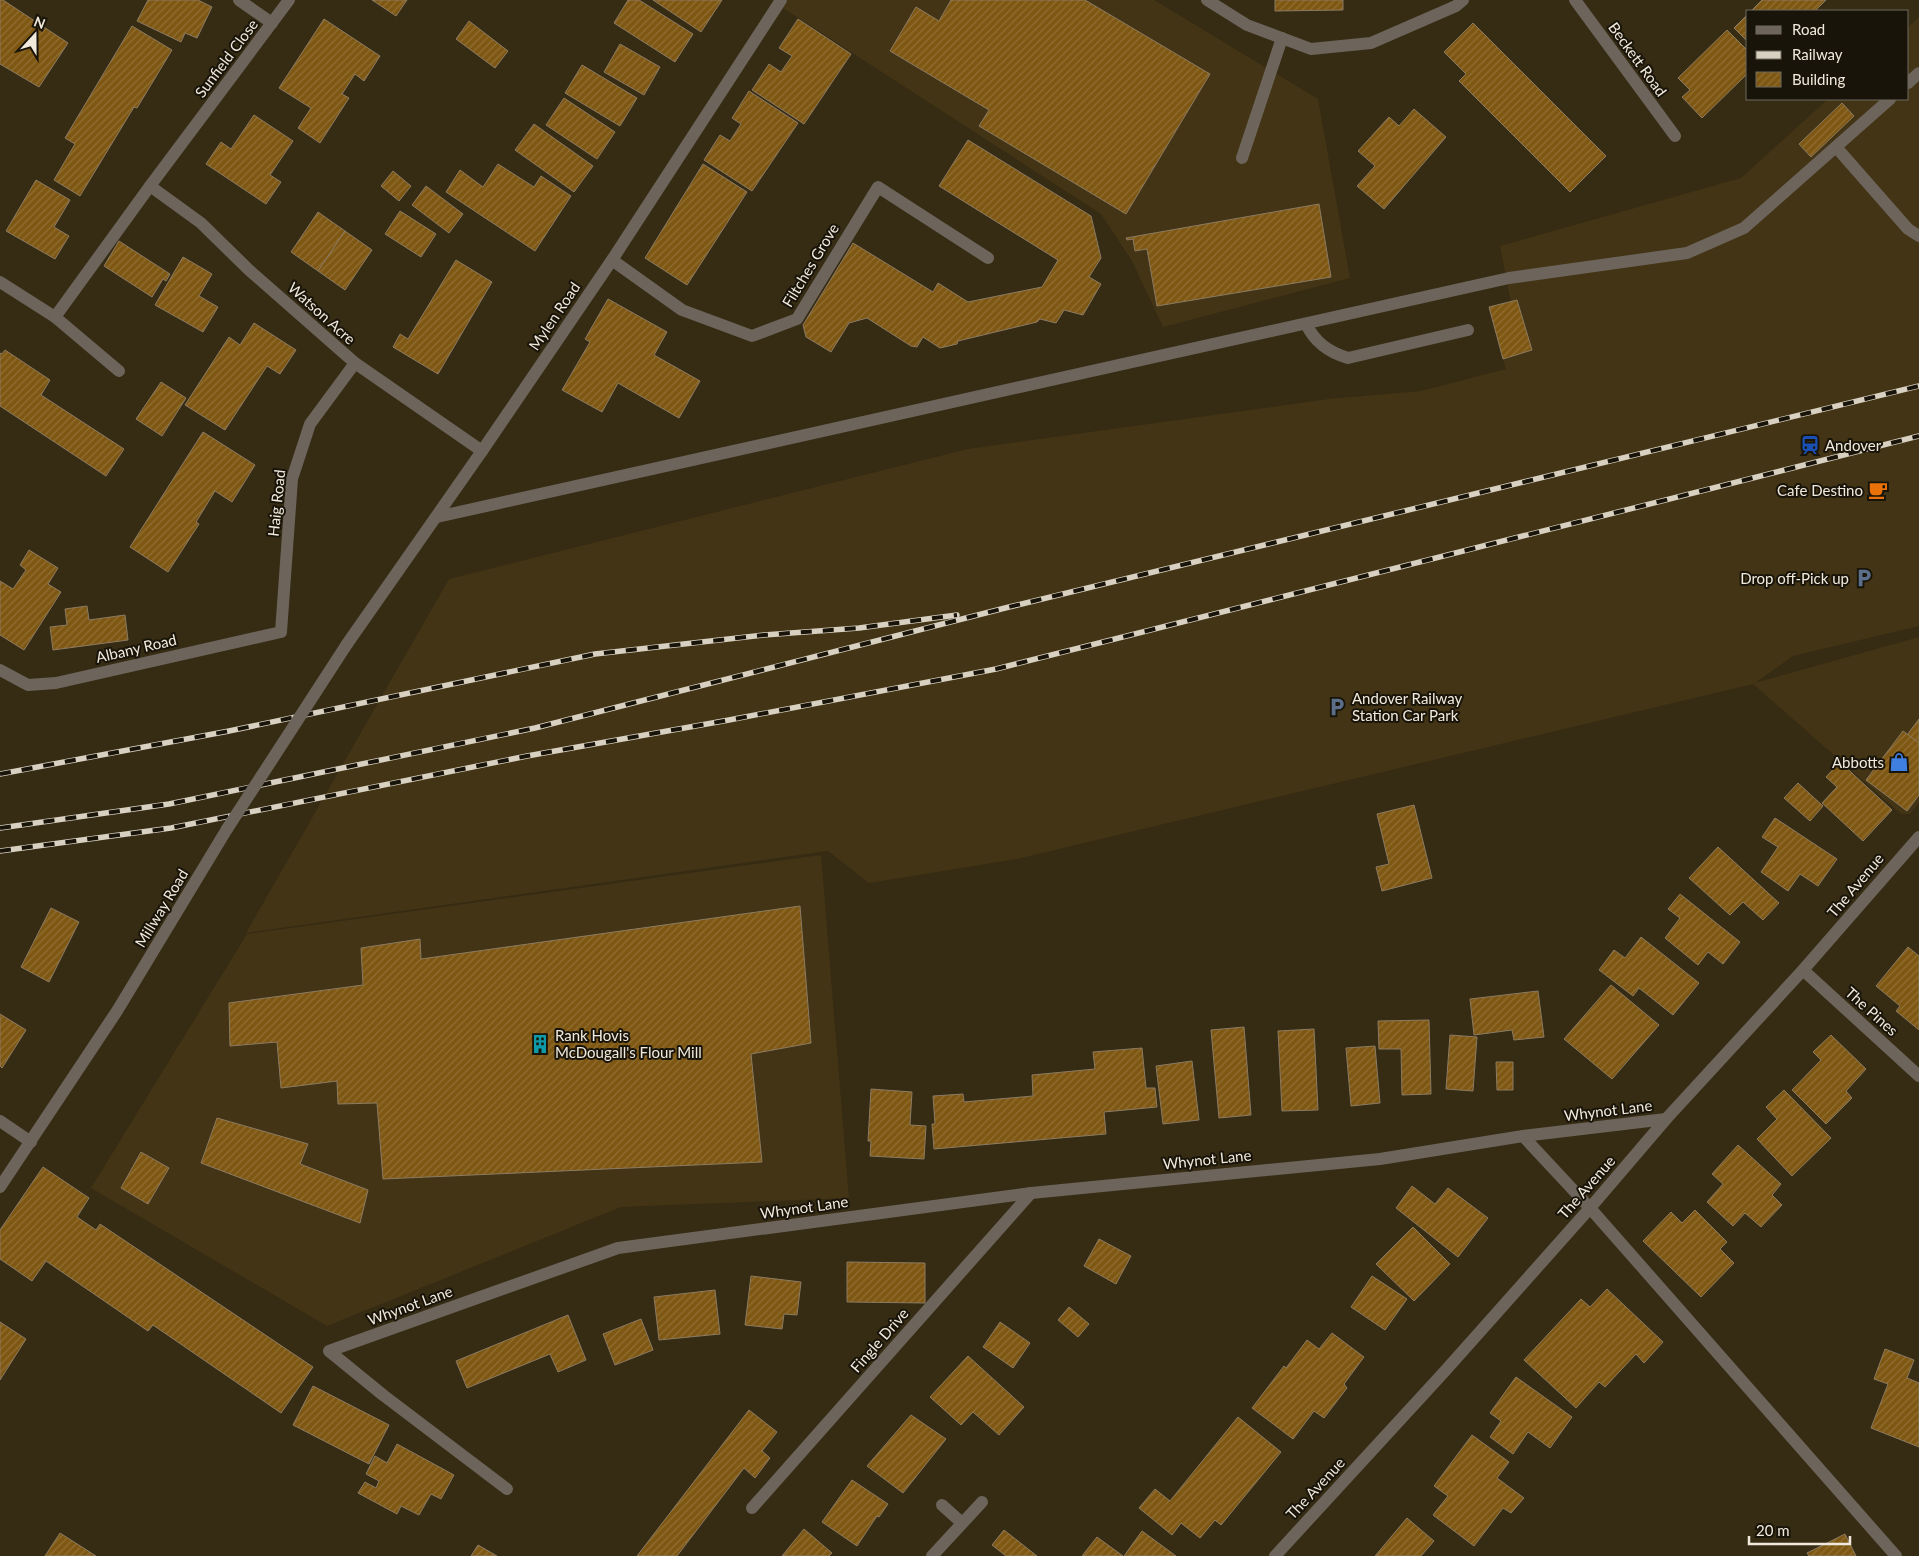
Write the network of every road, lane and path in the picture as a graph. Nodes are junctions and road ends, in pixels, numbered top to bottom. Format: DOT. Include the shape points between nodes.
graph roads {
  1 [pos="239,0"];
  2 [pos="289,0"];
  3 [pos="1207,0"];
  4 [pos="1463,0"];
  5 [pos="1574,0"];
  6 [pos="778,1"];
  7 [pos="272,23"];
  8 [pos="1282,38"];
  9 [pos="1919,72"];
  10 [pos="1909,81"];
  11 [pos="1889,100"];
  12 [pos="1675,136"];
  13 [pos="1836,147"];
  14 [pos="1242,158"];
  15 [pos="150,186"];
  16 [pos="1919,236"];
  17 [pos="988,258"];
  18 [pos="612,260"];
  19 [pos="0,282"];
  20 [pos="55,317"];
  21 [pos="1306,324"];
  22 [pos="1468,330"];
  23 [pos="355,363"];
  24 [pos="119,371"];
  25 [pos="482,451"];
  26 [pos="437,516"];
  27 [pos="281,632"];
  28 [pos="347,644"];
  29 [pos="0,670"];
  30 [pos="1919,837"];
  31 [pos="1803,970"];
  32 [pos="1919,1076"];
  33 [pos="1666,1119"];
  34 [pos="0,1121"];
  35 [pos="1523,1136"];
  36 [pos="31,1142"];
  37 [pos="0,1187"];
  38 [pos="1030,1193"];
  39 [pos="1590,1208"];
  40 [pos="507,1489"];
  41 [pos="982,1502"];
  42 [pos="942,1505"];
  43 [pos="752,1508"];
  44 [pos="962,1523"];
  45 [pos="932,1556"];
  46 [pos="1274,1556"];
  47 [pos="1896,1556"];
  1 -- 7 [label="street, Sunfield Close"];
  2 -- 7 [label="street, Sunfield Close"];
  3 -- 8 [label="street" via="1247,25"];
  4 -- 8 [label="street" via="1371,43 1311,49"];
  5 -- 12 [label="street, Beckett Road"];
  6 -- 18 [label="street, Mylen Road"];
  7 -- 15 [label="street, Sunfield Close"];
  8 -- 14 [label="street"];
  9 -- 10 [label="street"];
  11 -- 13 [label="street"];
  13 -- 16 [label="street" via="1908,230"];
  13 -- 21 [label="street" via="1744,228 1687,253 1510,278"];
  15 -- 20 [label="street"];
  15 -- 23 [label="street, Watson Acre" via="201,223"];
  17 -- 18 [label="street, Filtches Grove" via="878,187 798,319 752,336 682,310"];
  18 -- 25 [label="street, Mylen Road"];
  19 -- 20 [label="street"];
  20 -- 24 [label="street"];
  21 -- 22 [label="street" via="1321,345 1348,358"];
  21 -- 26 [label="street"];
  23 -- 25 [label="street, Watson Acre"];
  23 -- 27 [label="street, Haig Road" via="310,424 292,479"];
  25 -- 26 [label="street, Mylen Road"];
  26 -- 28 [label="street, Mylen Road"];
  27 -- 29 [label="street, Albany Road" via="56,683 28,685"];
  28 -- 36 [label="street, Millway Road, bridge"];
  30 -- 31 [label="street, The Avenue"];
  31 -- 32 [label="street, The Pines"];
  31 -- 33 [label="street, The Avenue"];
  33 -- 35 [label="street, Whynot Lane"];
  33 -- 39 [label="street, The Avenue"];
  34 -- 36 [label="street"];
  35 -- 38 [label="street, Whynot Lane" via="1380,1158"];
  35 -- 39 [label="street"];
  36 -- 37 [label="street, Millway Road"];
  38 -- 40 [label="street, Whynot Lane" via="618,1248 329,1351"];
  38 -- 43 [label="street, Fingle Drive"];
  39 -- 46 [label="street, The Avenue" via="1446,1371"];
  39 -- 47 [label="street"];
  41 -- 44 [label="street"];
  42 -- 44 [label="street"];
  44 -- 45 [label="street"];
}
